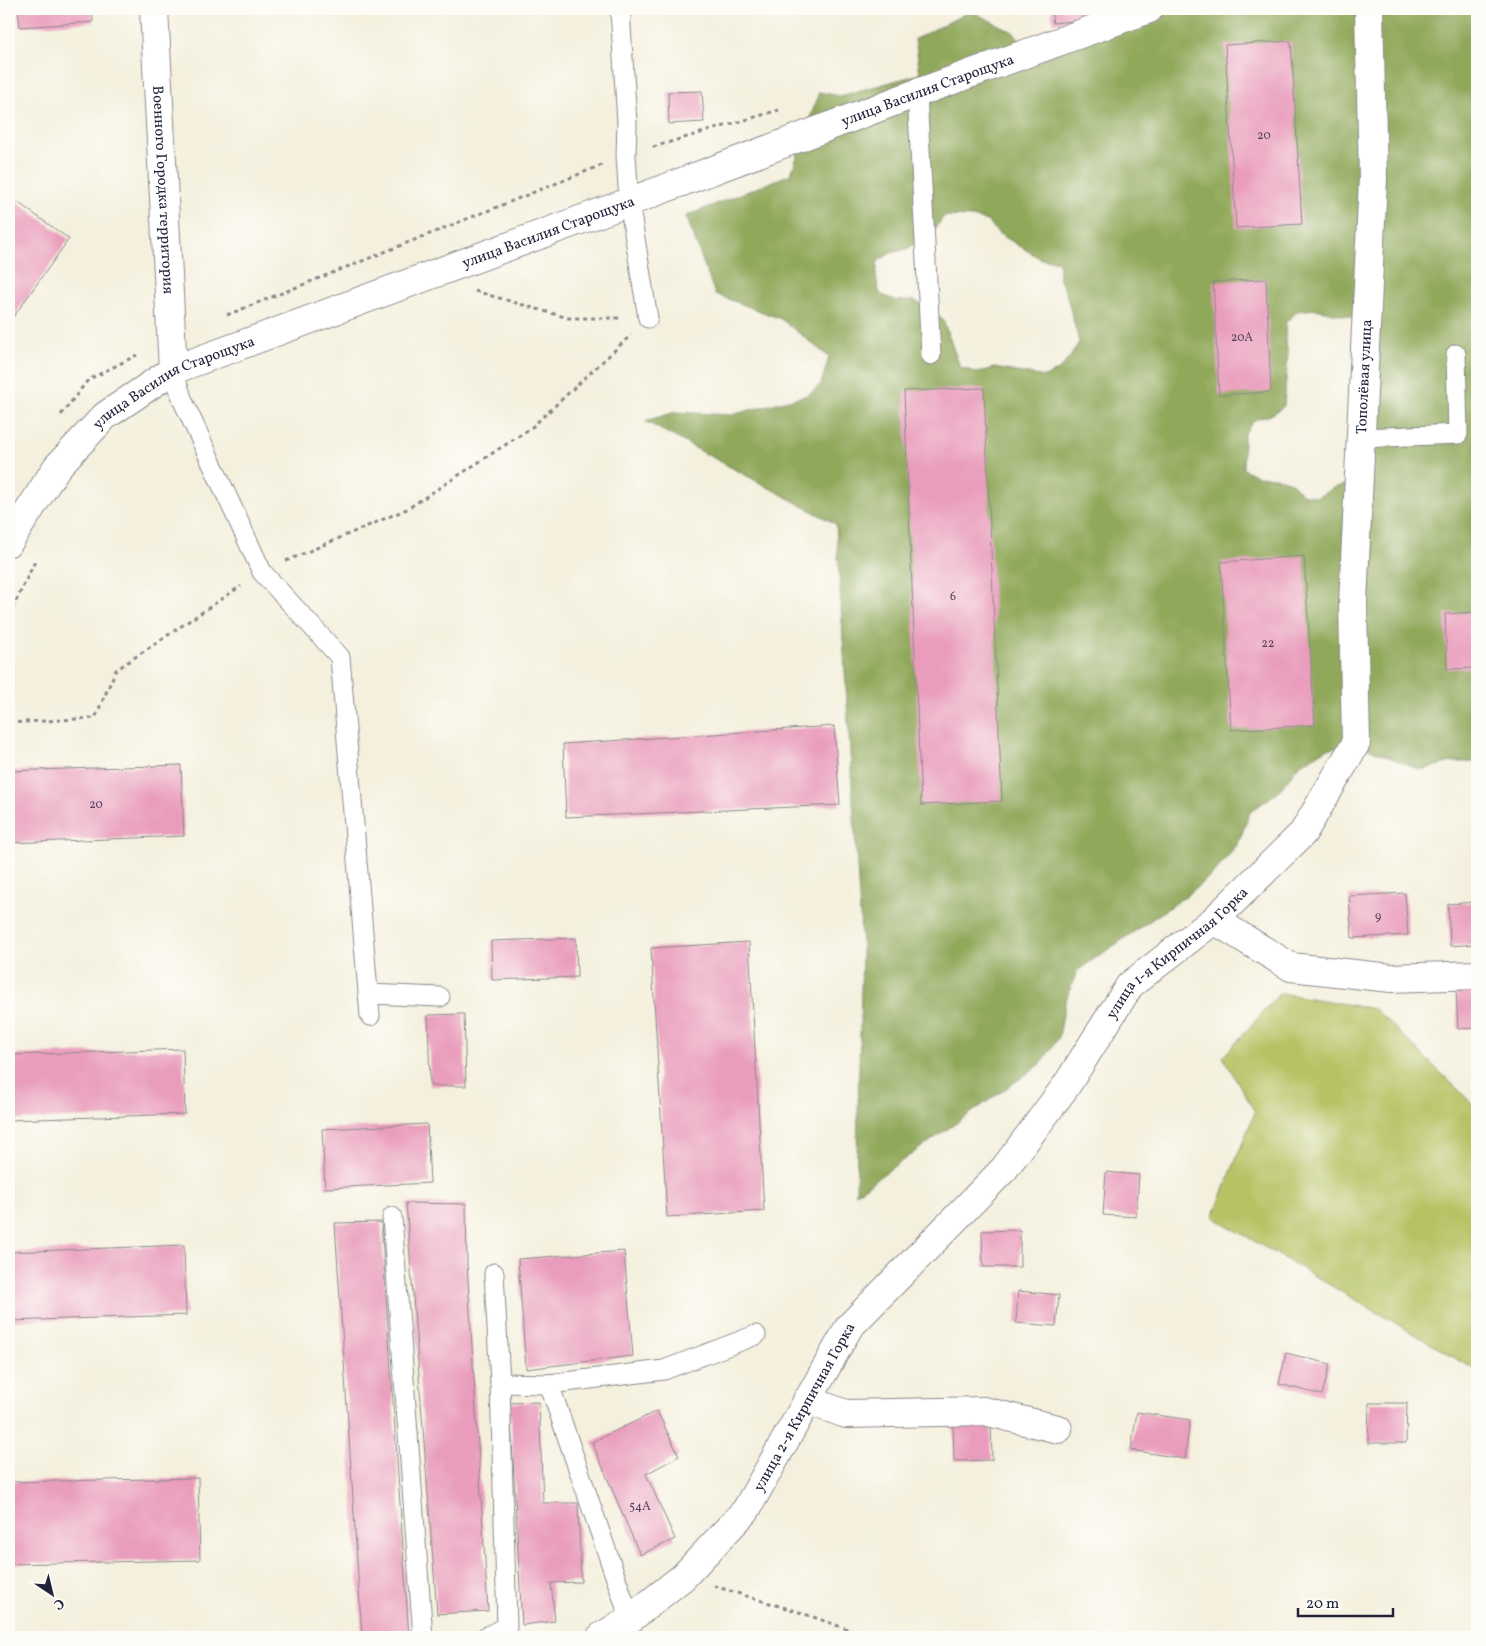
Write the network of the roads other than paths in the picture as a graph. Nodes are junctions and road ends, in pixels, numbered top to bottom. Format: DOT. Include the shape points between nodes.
graph roads {
  1 [pos="154,9"];
  2 [pos="620,9"];
  3 [pos="1149,9"];
  4 [pos="1369,9"];
  5 [pos="1121,14"];
  6 [pos="917,93"];
  7 [pos="629,202"];
  8 [pos="648,318"];
  9 [pos="1456,354"];
  10 [pos="931,355"];
  11 [pos="173,370"];
  12 [pos="1361,438"];
  13 [pos="9,542"];
  14 [pos="1356,743"];
  15 [pos="1214,920"];
  16 [pos="1477,975"];
  17 [pos="368,994"];
  18 [pos="440,997"];
  19 [pos="370,1016"];
  20 [pos="1004,1169"];
  21 [pos="392,1217"];
  22 [pos="494,1273"];
  23 [pos="756,1335"];
  24 [pos="500,1383"];
  25 [pos="549,1384"];
  26 [pos="807,1400"];
  27 [pos="1058,1429"];
  28 [pos="630,1619"];
  29 [pos="423,1637"];
  30 [pos="485,1637"];
  31 [pos="602,1637"];
  1 -- 11 [label="street, Военного Городка территория"];
  2 -- 7 [label="lane"];
  3 -- 5 [label="street, улица Василия Старощука"];
  4 -- 12 [label="street, Тополёвая улица" via="1374,179"];
  5 -- 6 [label="street, улица Василия Старощука"];
  6 -- 7 [label="street, улица Василия Старощука"];
  6 -- 10 [label="lane"];
  7 -- 8 [label="lane"];
  7 -- 11 [label="street, улица Василия Старощука"];
  9 -- 12 [label="lane" via="1458,434"];
  11 -- 13 [label="street, улица Василия Старощука" via="106,416 57,467"];
  11 -- 17 [label="lane" via="183,401 262,572 340,657"];
  12 -- 14 [label="street, Тополёвая улица" via="1353,603"];
  14 -- 15 [label="street, улица 1-я Кирпичная Горка" via="1303,834"];
  15 -- 16 [label="street" via="1291,967 1391,978"];
  15 -- 20 [label="street, улица 1-я Кирпичная Горка" via="1130,985 1066,1086"];
  17 -- 18 [label="lane"];
  17 -- 19 [label="lane"];
  20 -- 26 [label="street, улица 2-я Кирпичная Горка" via="849,1326"];
  21 -- 29 [label="lane"];
  22 -- 24 [label="lane"];
  23 -- 25 [label="lane" via="664,1370"];
  24 -- 25 [label="lane"];
  24 -- 30 [label="lane" via="507,1627"];
  25 -- 28 [label="lane"];
  26 -- 27 [label="street" via="846,1414 984,1411"];
  26 -- 28 [label="street, улица 2-я Кирпичная Горка" via="746,1510 683,1577"];
  28 -- 31 [label="street, улица 2-я Кирпичная Горка"];
}
